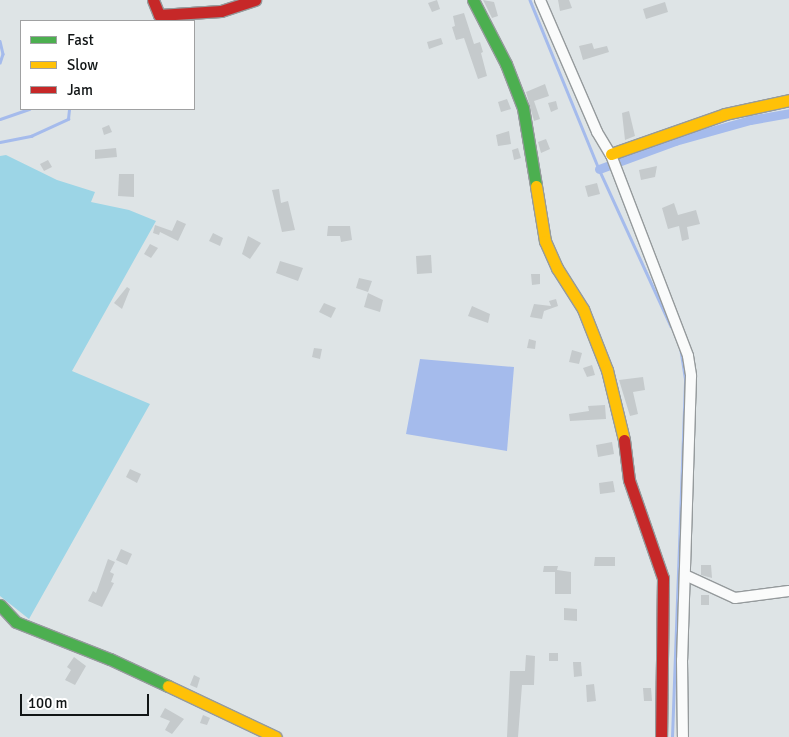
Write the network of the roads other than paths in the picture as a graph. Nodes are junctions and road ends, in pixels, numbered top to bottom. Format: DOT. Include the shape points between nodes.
graph roads {
  1 [pos="153,0"];
  2 [pos="255,0"];
  3 [pos="473,0"];
  4 [pos="540,0"];
  5 [pos="789,100"];
  6 [pos="611,154"];
  7 [pos="685,575"];
  8 [pos="789,591"];
  9 [pos="0,606"];
  10 [pos="276,737"];
  11 [pos="661,737"];
  12 [pos="683,737"];
  1 -- 2 [label="street" via="159,15 221,11"];
  3 -- 11 [label="street" via="506,64 523,108 545,241 557,268 583,309 607,370 622,421 629,480 663,578"];
  4 -- 6 [label="street" via="597,132"];
  5 -- 6 [label="street" via="724,114"];
  6 -- 7 [label="street" via="688,356 691,385"];
  7 -- 8 [label="street" via="735,598"];
  7 -- 12 [label="street"];
  9 -- 10 [label="street" via="16,622 110,659"];
}
